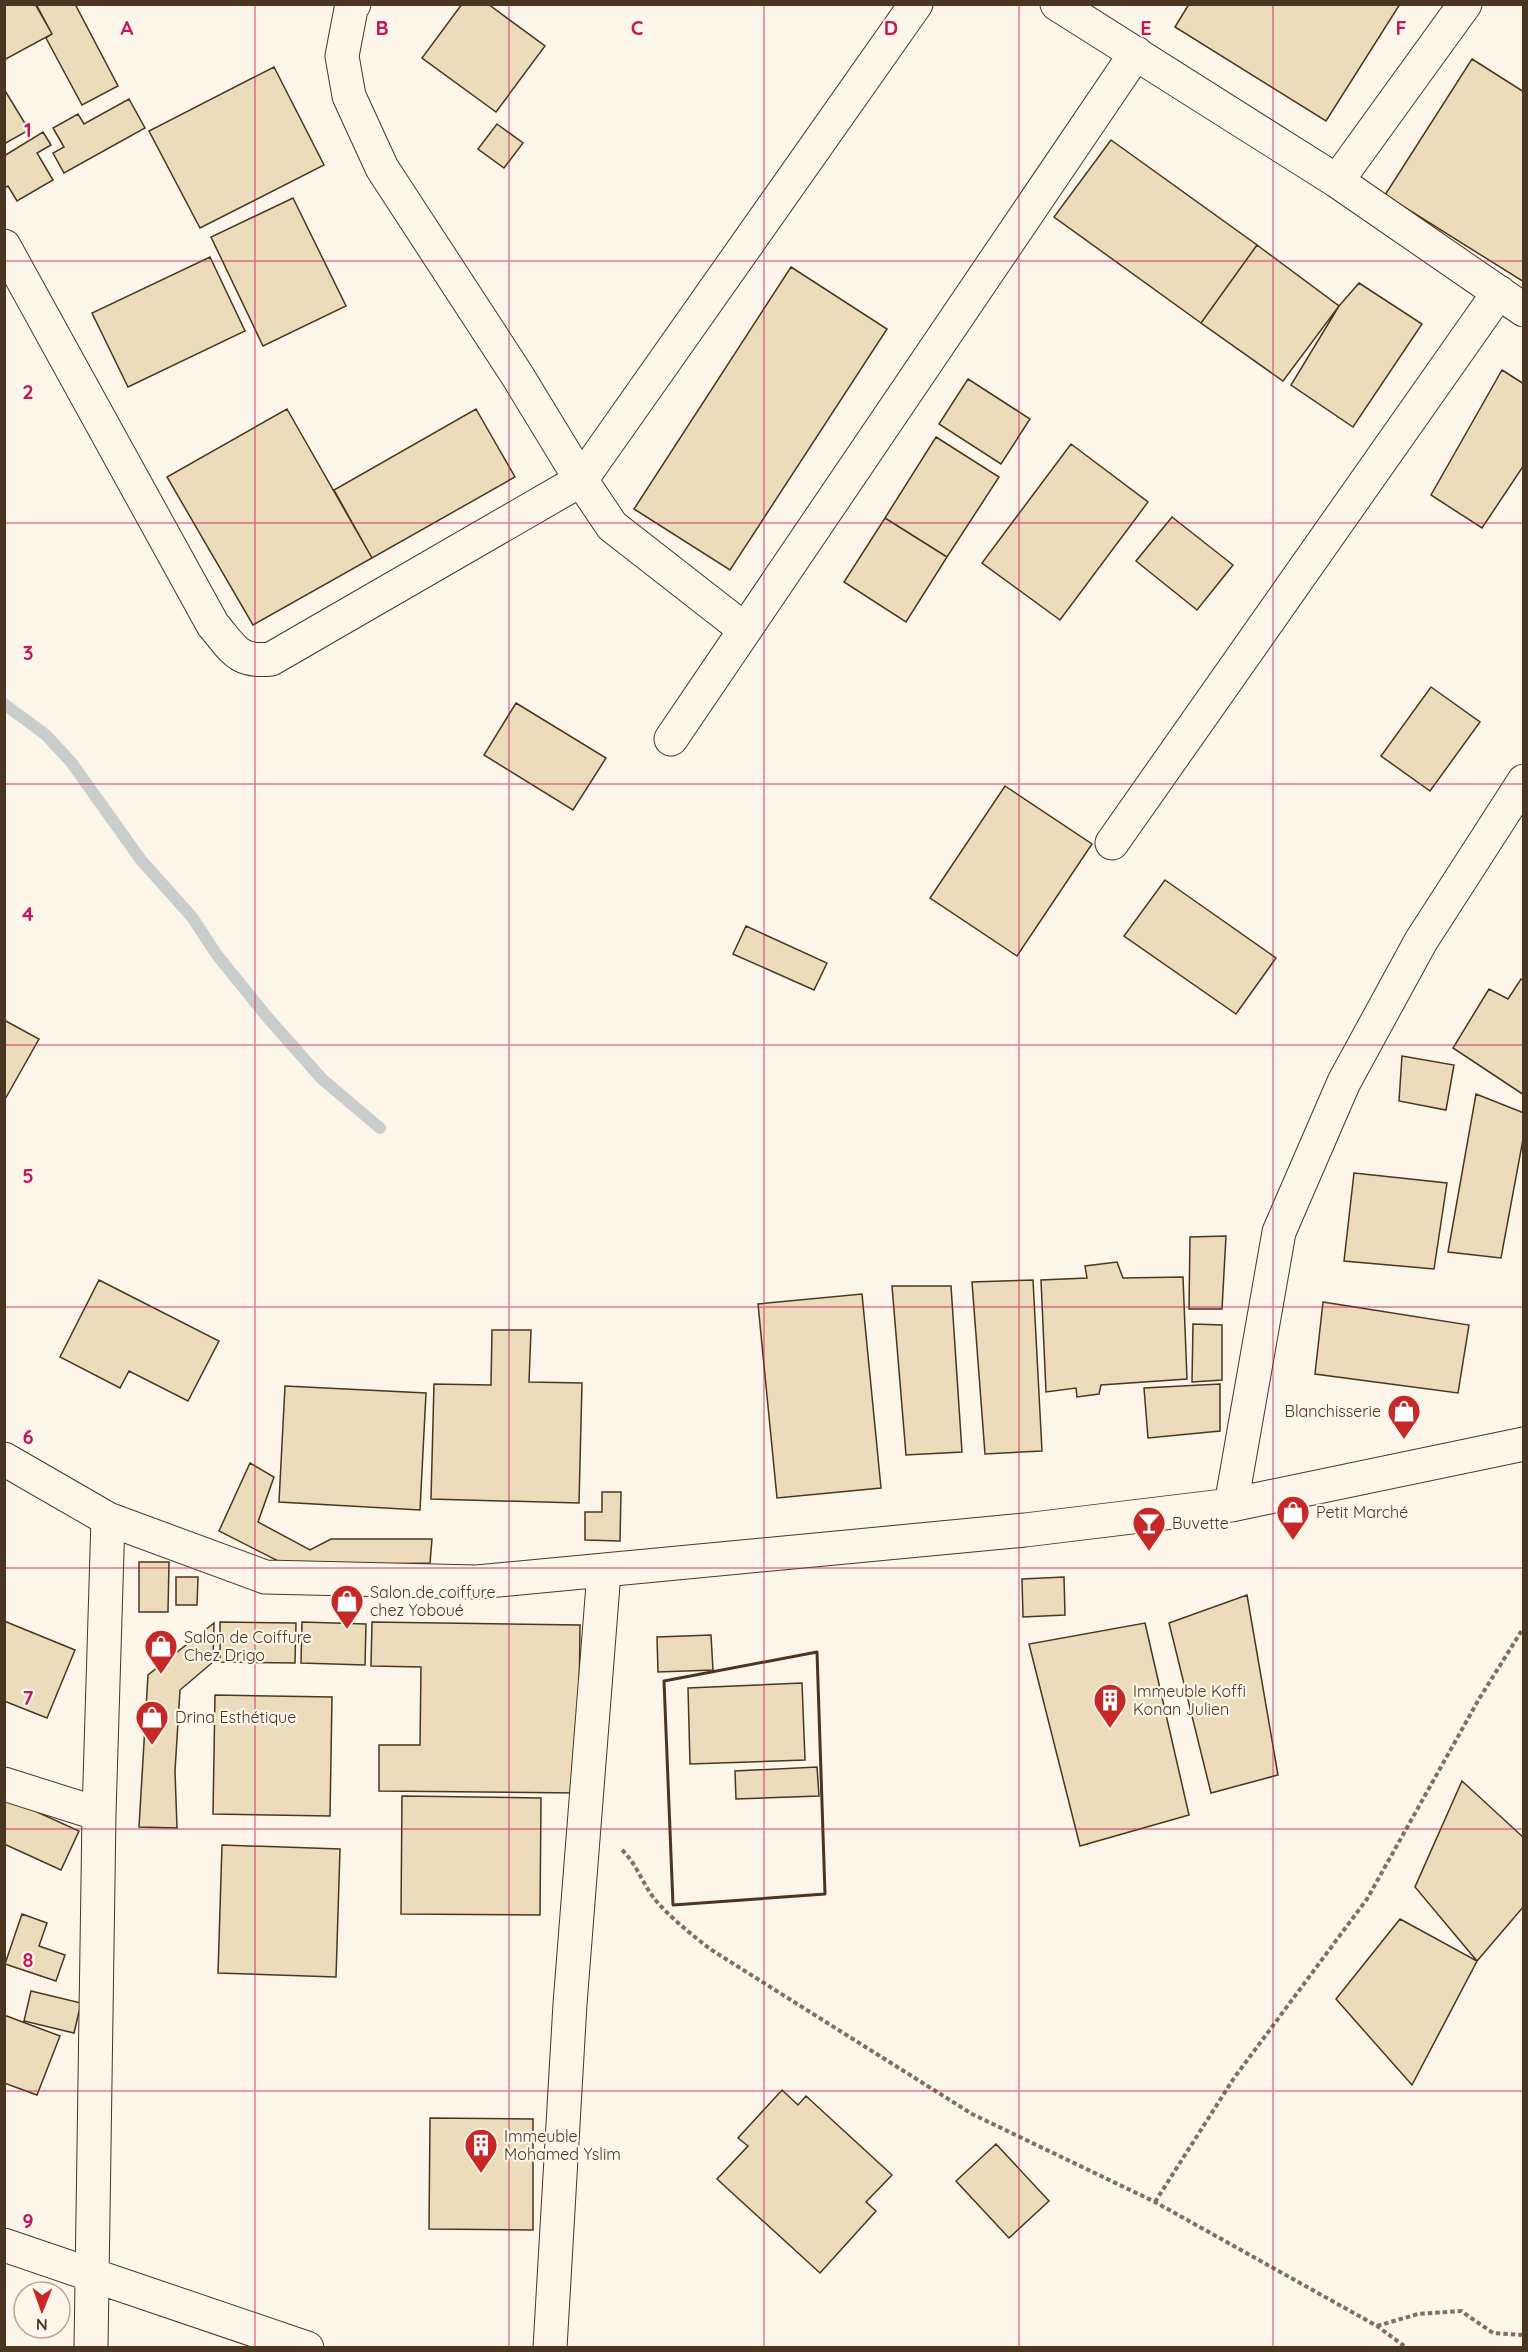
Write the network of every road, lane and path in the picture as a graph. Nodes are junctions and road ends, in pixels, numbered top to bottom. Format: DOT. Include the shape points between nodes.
graph roads {
  1 [pos="354,4"];
  2 [pos="916,4"];
  3 [pos="1057,4"];
  4 [pos="1466,4"];
  5 [pos="1136,53"];
  6 [pos="1337,181"];
  7 [pos="4,246"];
  8 [pos="1512,301"];
  9 [pos="581,480"];
  10 [pos="744,629"];
  11 [pos="671,739"];
  12 [pos="1524,781"];
  13 [pos="1112,843"];
  14 [pos="1524,1444"];
  15 [pos="4,1459"];
  16 [pos="1231,1505"];
  17 [pos="108,1519"];
  18 [pos="604,1572"];
  19 [pos="1524,1627"];
  20 [pos="4,1784"];
  21 [pos="99,1815"];
  22 [pos="585,1822"];
  23 [pos="1155,2202"];
  24 [pos="4,2245"];
  25 [pos="92,2274"];
  26 [pos="1377,2326"];
  27 [pos="1524,2336"];
  28 [pos="91,2348"];
  29 [pos="307,2348"];
  30 [pos="550,2348"];
  31 [pos="1407,2348"];
  1 -- 9 [label="street" via="342,56 349,96 382,168"];
  2 -- 9 [label="street"];
  3 -- 5 [label="street"];
  4 -- 6 [label="street"];
  5 -- 6 [label="street"];
  5 -- 10 [label="street"];
  6 -- 8 [label="street"];
  7 -- 9 [label="street" via="213,625 240,656 254,661 271,659"];
  8 -- 13 [label="street"];
  9 -- 10 [label="street" via="612,525"];
  10 -- 11 [label="street"];
  12 -- 16 [label="street" via="1421,941 1349,1072 1279,1232"];
  14 -- 16 [label="street"];
  15 -- 17 [label="street"];
  16 -- 18 [label="street"];
  17 -- 18 [label="street" via="265,1577 477,1582"];
  17 -- 21 [label="street"];
  18 -- 22 [label="street"];
  19 -- 23 [label="path" via="1367,1899 1234,2078"];
  20 -- 21 [label="street"];
  21 -- 25 [label="street"];
  22 -- 23 [label="path" via="630,1857 654,1898 710,1949 972,2114"];
  22 -- 30 [label="street"];
  23 -- 26 [label="path"];
  24 -- 25 [label="street"];
  25 -- 28 [label="street"];
  25 -- 29 [label="street"];
  26 -- 27 [label="path" via="1418,2314 1461,2311 1493,2333"];
  26 -- 31 [label="path"];
}
